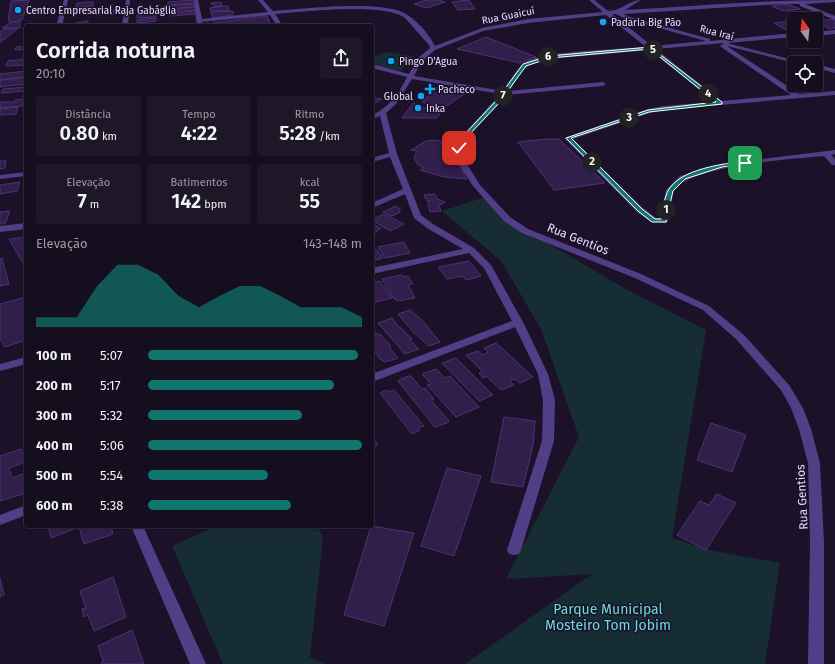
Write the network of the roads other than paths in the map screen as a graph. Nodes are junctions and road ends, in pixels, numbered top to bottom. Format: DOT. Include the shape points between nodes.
graph roads {
  1 [pos="66,0"];
  2 [pos="128,0"];
  3 [pos="196,0"];
  4 [pos="260,0"];
  5 [pos="591,0"];
  6 [pos="639,0"];
  7 [pos="787,0"];
  8 [pos="796,0"];
  9 [pos="835,1"];
  10 [pos="780,2"];
  11 [pos="809,3"];
  12 [pos="617,12"];
  13 [pos="272,13"];
  14 [pos="607,13"];
  15 [pos="835,13"];
  16 [pos="835,18"];
  17 [pos="60,24"];
  18 [pos="125,24"];
  19 [pos="199,24"];
  20 [pos="279,24"];
  21 [pos="835,32"];
  22 [pos="823,33"];
  23 [pos="787,36"];
  24 [pos="700,38"];
  25 [pos="716,42"];
  26 [pos="697,44"];
  27 [pos="650,48"];
  28 [pos="433,49"];
  29 [pos="787,59"];
  30 [pos="374,67"];
  31 [pos="823,68"];
  32 [pos="835,71"];
  33 [pos="412,77"];
  34 [pos="603,84"];
  35 [pos="505,93"];
  36 [pos="835,93"];
  37 [pos="798,96"];
  38 [pos="720,103"];
  39 [pos="383,114"];
  40 [pos="374,116"];
  41 [pos="835,152"];
  42 [pos="826,153"];
  43 [pos="393,154"];
  44 [pos="374,159"];
  45 [pos="835,162"];
  46 [pos="24,174"];
  47 [pos="0,177"];
  48 [pos="408,190"];
  49 [pos="374,205"];
  50 [pos="24,226"];
  51 [pos="0,229"];
  52 [pos="471,250"];
  53 [pos="374,271"];
  54 [pos="518,322"];
  55 [pos="24,361"];
  56 [pos="0,368"];
  57 [pos="374,377"];
  58 [pos="24,511"];
  59 [pos="0,520"];
  60 [pos="138,528"];
  61 [pos="514,550"];
  62 [pos="198,664"];
  63 [pos="816,664"];
  1 -- 17 [label="street"];
  2 -- 18 [label="street"];
  3 -- 19 [label="street"];
  4 -- 13 [label="street"];
  5 -- 14 [label="street"];
  6 -- 12 [label="street"];
  7 -- 10 [label="street, Rua Guaicuí"];
  8 -- 10 [label="street, Rua Guaicuí"];
  8 -- 11 [label="street, Rua Guaicuí"];
  8 -- 16 [label="street"];
  9 -- 11 [label="street"];
  10 -- 12 [label="street, Rua Guaicuí"];
  11 -- 15 [label="street"];
  12 -- 14 [label="street, Rua Guaicuí"];
  12 -- 24 [label="street, Rua Iraí" via="628,18"];
  13 -- 19 [label="street"];
  13 -- 20 [label="street"];
  13 -- 28 [label="street" via="334,6 388,9 402,14 413,23"];
  14 -- 27 [label="street"];
  14 -- 28 [label="street, Rua Guaicuí" via="509,24 482,30"];
  21 -- 22 [label="street"];
  23 -- 25 [label="street, Rua Gentios"];
  24 -- 25 [label="street, Rua Iraí"];
  24 -- 26 [label="street"];
  25 -- 26 [label="street, Rua Gentios"];
  25 -- 29 [label="street, Rua Iraí"];
  25 -- 37 [label="street"];
  26 -- 27 [label="street, Rua Gentios"];
  27 -- 35 [label="street, Rua Gentios" via="539,59 524,65"];
  27 -- 38 [label="street"];
  28 -- 33 [label="street, Rua Guaicuí" via="417,63"];
  30 -- 33 [label="street"];
  31 -- 32 [label="street"];
  33 -- 35 [label="street"];
  33 -- 39 [label="street, Rua Guaicuí"];
  34 -- 35 [label="street"];
  35 -- 63 [label="street, Rua Gentios" via="464,137 459,148 461,161 495,207 507,219 525,230 638,276 706,308 740,337 785,388 797,408 806,429 814,463 818,542"];
  36 -- 37 [label="street"];
  37 -- 38 [label="street"];
  38 -- 42 [label="street" via="648,111 568,138 640,210 654,220 664,221 670,190 683,178 721,166"];
  39 -- 40 [label="street"];
  39 -- 43 [label="street"];
  41 -- 42 [label="street"];
  42 -- 45 [label="street"];
  43 -- 44 [label="street"];
  43 -- 48 [label="street"];
  46 -- 47 [label="street"];
  48 -- 49 [label="street"];
  48 -- 52 [label="street" via="417,216"];
  50 -- 51 [label="street"];
  52 -- 53 [label="street"];
  52 -- 54 [label="street" via="488,268"];
  54 -- 57 [label="street"];
  54 -- 61 [label="street" via="543,374 549,400 548,441"];
  55 -- 56 [label="street"];
  58 -- 59 [label="street"];
  60 -- 62 [label="street"];
}
